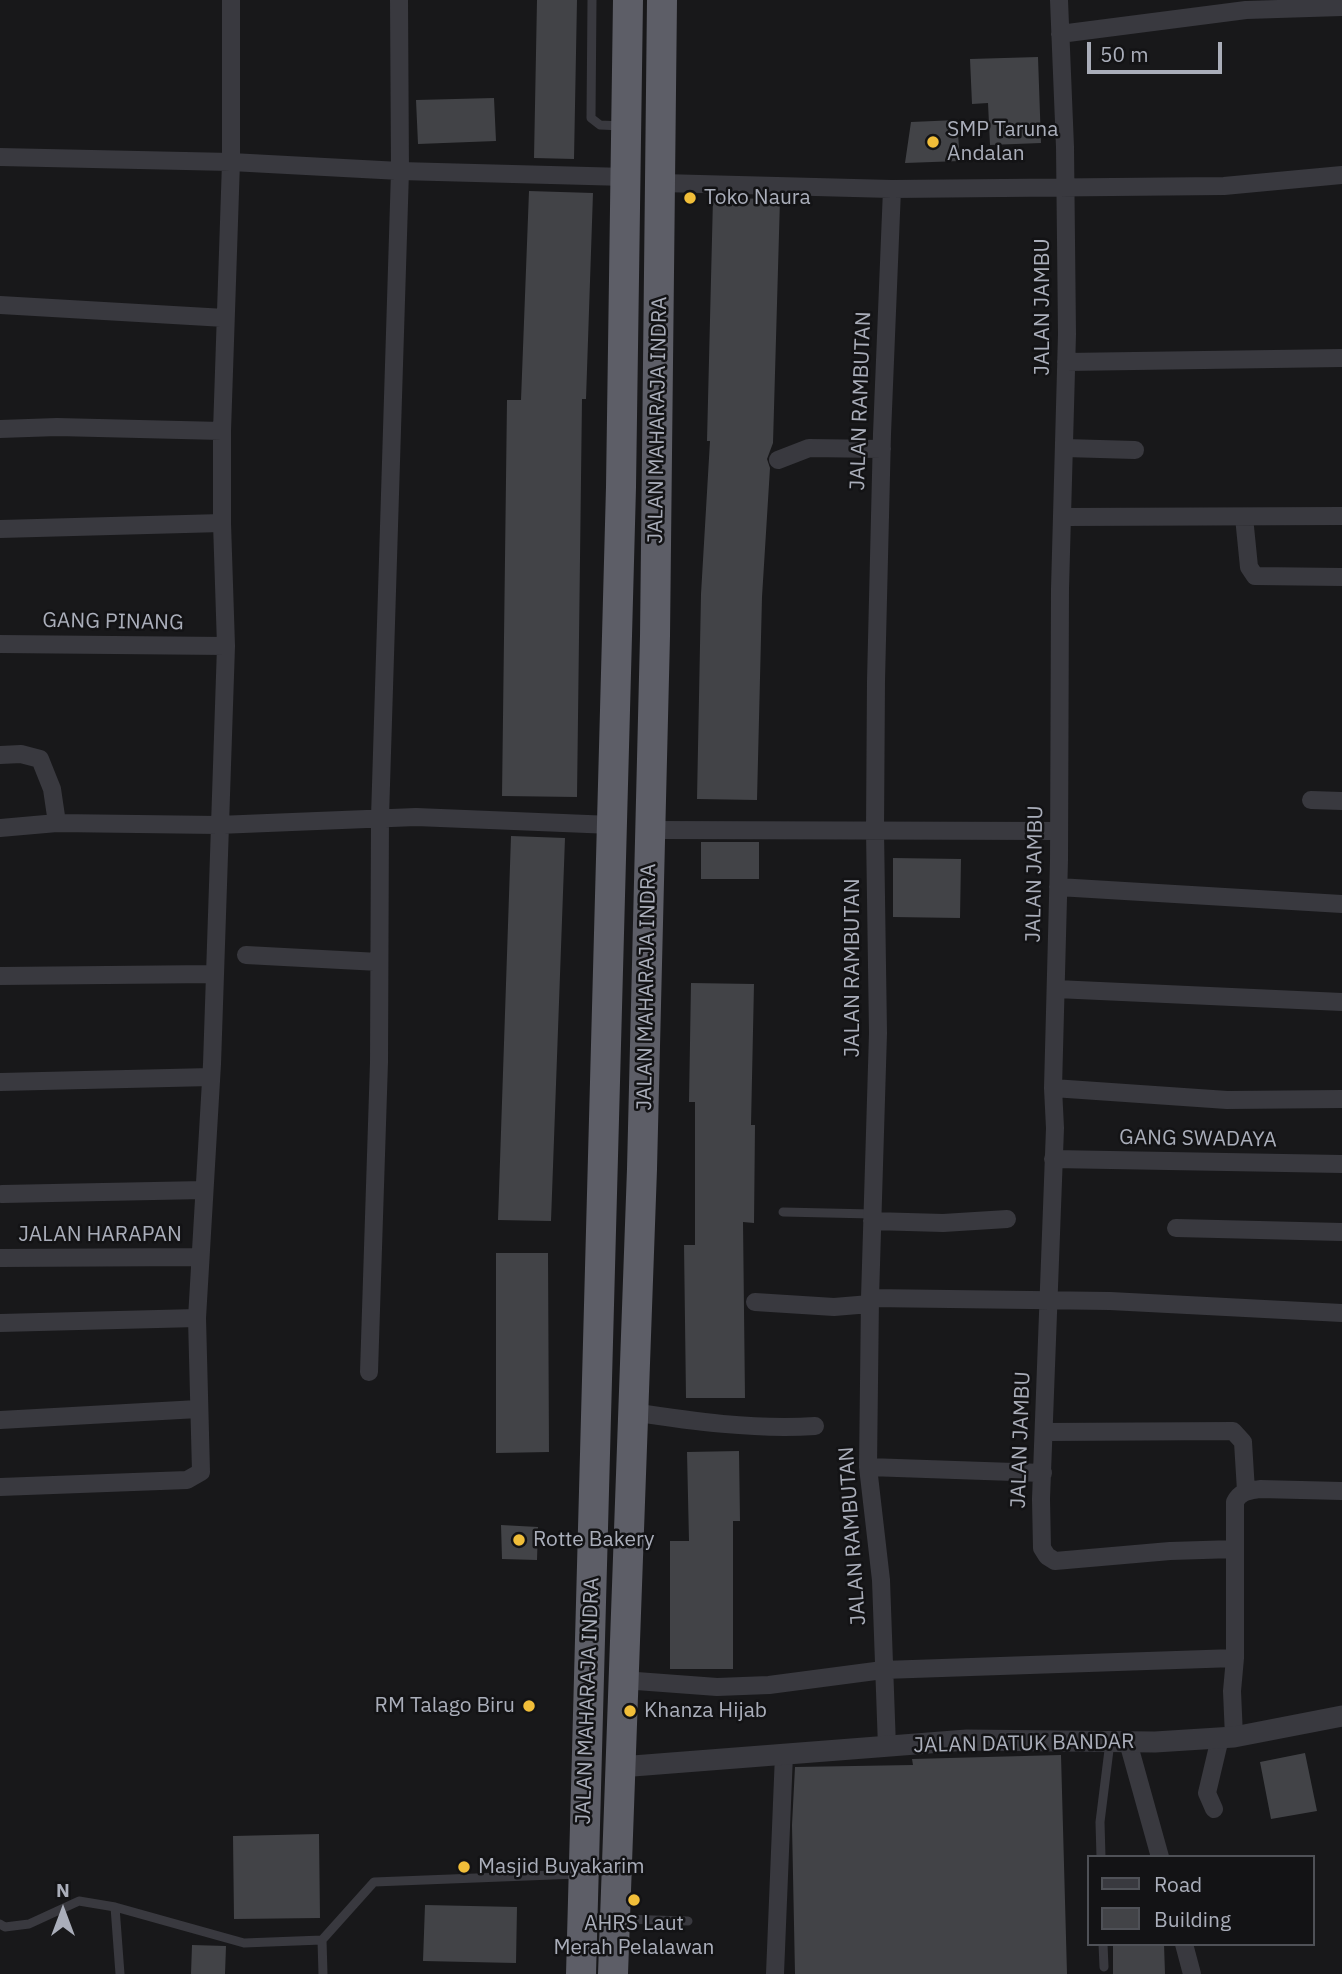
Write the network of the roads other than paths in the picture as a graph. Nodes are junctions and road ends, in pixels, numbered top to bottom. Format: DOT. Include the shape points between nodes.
graph roads {
  1 [pos="231,0"];
  2 [pos="399,0"];
  3 [pos="592,0"];
  4 [pos="628,0"];
  5 [pos="662,0"];
  6 [pos="1059,0"];
  7 [pos="1342,7"];
  8 [pos="1060,34"];
  9 [pos="627,127"];
  10 [pos="0,156"];
  11 [pos="231,162"];
  12 [pos="400,171"];
  13 [pos="1342,175"];
  14 [pos="626,177"];
  15 [pos="662,183"];
  16 [pos="1065,186"];
  17 [pos="892,189"];
  18 [pos="0,305"];
  19 [pos="225,318"];
  20 [pos="1342,358"];
  21 [pos="1066,362"];
  22 [pos="0,429"];
  23 [pos="222,431"];
  24 [pos="1065,448"];
  25 [pos="882,449"];
  26 [pos="1135,450"];
  27 [pos="778,460"];
  28 [pos="1342,516"];
  29 [pos="1064,517"];
  30 [pos="1244,517"];
  31 [pos="222,523"];
  32 [pos="0,529"];
  33 [pos="1342,577"];
  34 [pos="0,644"];
  35 [pos="226,646"];
  36 [pos="0,755"];
  37 [pos="1311,800"];
  38 [pos="1342,801"];
  39 [pos="380,817"];
  40 [pos="57,823"];
  41 [pos="218,825"];
  42 [pos="611,825"];
  43 [pos="0,828"];
  44 [pos="650,830"];
  45 [pos="875,830"];
  46 [pos="1059,831"];
  47 [pos="1058,887"];
  48 [pos="1342,904"];
  49 [pos="246,955"];
  50 [pos="379,962"];
  51 [pos="215,974"];
  52 [pos="0,976"];
  53 [pos="1056,989"];
  54 [pos="1342,1002"];
  55 [pos="212,1077"];
  56 [pos="0,1082"];
  57 [pos="1053,1088"];
  58 [pos="1342,1099"];
  59 [pos="1054,1159"];
  60 [pos="1342,1164"];
  61 [pos="204,1191"];
  62 [pos="2,1194"];
  63 [pos="783,1212"];
  64 [pos="872,1217"];
  65 [pos="1006,1219"];
  66 [pos="1176,1228"];
  67 [pos="1342,1232"];
  68 [pos="200,1257"];
  69 [pos="0,1258"];
  70 [pos="870,1301"];
  71 [pos="755,1302"];
  72 [pos="1048,1302"];
  73 [pos="1342,1313"];
  74 [pos="197,1318"];
  75 [pos="0,1323"];
  76 [pos="598,1339"];
  77 [pos="636,1340"];
  78 [pos="369,1373"];
  79 [pos="198,1409"];
  80 [pos="632,1412"];
  81 [pos="0,1420"];
  82 [pos="815,1426"];
  83 [pos="1044,1432"];
  84 [pos="868,1467"];
  85 [pos="1043,1473"];
  86 [pos="0,1487"];
  87 [pos="1246,1491"];
  88 [pos="1342,1491"];
  89 [pos="1235,1549"];
  90 [pos="1235,1658"];
  91 [pos="883,1670"];
  92 [pos="623,1680"];
  93 [pos="1342,1716"];
  94 [pos="1227,1738"];
  95 [pos="1119,1742"];
  96 [pos="887,1747"];
  97 [pos="784,1754"];
  98 [pos="620,1767"];
  99 [pos="1214,1809"];
  100 [pos="1101,1855"];
  101 [pos="1159,1855"];
  102 [pos="583,1874"];
  103 [pos="115,1907"];
  104 [pos="615,1919"];
  105 [pos="688,1921"];
  106 [pos="0,1924"];
  107 [pos="322,1940"];
  108 [pos="1103,1946"];
  109 [pos="1185,1946"];
  110 [pos="1104,1967"];
  111 [pos="120,1974"];
  112 [pos="323,1974"];
  113 [pos="580,1974"];
  114 [pos="613,1974"];
  115 [pos="775,1974"];
  116 [pos="1192,1974"];
  1 -- 11 [label="street"];
  2 -- 12 [label="street"];
  3 -- 9 [label="lane" via="591,118 600,125"];
  4 -- 9 [label="highway, JALAN MAHARAJA INDRA"];
  5 -- 15 [label="highway, JALAN MAHARAJA INDRA"];
  6 -- 8 [label="street, JALAN JAMBU"];
  7 -- 8 [label="street" via="1246,10"];
  8 -- 16 [label="street, JALAN JAMBU"];
  9 -- 14 [label="highway, JALAN MAHARAJA INDRA"];
  10 -- 11 [label="street"];
  11 -- 12 [label="street"];
  11 -- 19 [label="street"];
  12 -- 14 [label="street"];
  12 -- 39 [label="street"];
  13 -- 16 [label="street" via="1224,186"];
  14 -- 42 [label="highway, JALAN MAHARAJA INDRA"];
  15 -- 17 [label="street"];
  15 -- 44 [label="highway, JALAN MAHARAJA INDRA"];
  16 -- 17 [label="street"];
  16 -- 21 [label="street, JALAN JAMBU"];
  17 -- 25 [label="street, JALAN RAMBUTAN"];
  18 -- 19 [label="street"];
  19 -- 23 [label="street"];
  20 -- 21 [label="street"];
  21 -- 24 [label="street, JALAN JAMBU"];
  22 -- 23 [label="street"];
  23 -- 31 [label="street"];
  24 -- 26 [label="street"];
  24 -- 29 [label="street, JALAN JAMBU"];
  25 -- 27 [label="street" via="809,448"];
  25 -- 45 [label="street, JALAN RAMBUTAN"];
  28 -- 30 [label="street"];
  29 -- 30 [label="street"];
  29 -- 46 [label="street, JALAN JAMBU"];
  30 -- 33 [label="street" via="1249,567 1255,576"];
  31 -- 32 [label="street"];
  31 -- 35 [label="street"];
  34 -- 35 [label="street, GANG PINANG"];
  35 -- 41 [label="street"];
  36 -- 40 [label="street" via="40,759 52,789"];
  37 -- 38 [label="street"];
  39 -- 41 [label="street"];
  39 -- 42 [label="street"];
  39 -- 50 [label="street"];
  40 -- 41 [label="street"];
  40 -- 43 [label="street"];
  41 -- 51 [label="street"];
  42 -- 76 [label="highway, JALAN MAHARAJA INDRA"];
  44 -- 45 [label="street"];
  44 -- 77 [label="highway, JALAN MAHARAJA INDRA"];
  45 -- 46 [label="street"];
  45 -- 64 [label="street, JALAN RAMBUTAN" via="878,1033"];
  46 -- 47 [label="street, JALAN JAMBU"];
  47 -- 48 [label="street"];
  47 -- 53 [label="street, JALAN JAMBU"];
  49 -- 50 [label="street"];
  50 -- 78 [label="street"];
  51 -- 52 [label="street"];
  51 -- 55 [label="street"];
  53 -- 54 [label="street"];
  53 -- 57 [label="street, JALAN JAMBU"];
  55 -- 56 [label="street"];
  55 -- 61 [label="street"];
  57 -- 58 [label="street" via="1227,1100"];
  57 -- 59 [label="street, JALAN JAMBU"];
  59 -- 60 [label="street, GANG SWADAYA"];
  59 -- 72 [label="street, JALAN JAMBU"];
  61 -- 62 [label="street"];
  61 -- 68 [label="street"];
  63 -- 64 [label="lane"];
  64 -- 65 [label="street" via="943,1223"];
  64 -- 70 [label="street, JALAN RAMBUTAN"];
  66 -- 67 [label="street"];
  68 -- 69 [label="street, JALAN HARAPAN"];
  68 -- 74 [label="street"];
  70 -- 71 [label="street" via="834,1307"];
  70 -- 72 [label="street"];
  70 -- 84 [label="street, JALAN RAMBUTAN"];
  72 -- 73 [label="street"];
  72 -- 83 [label="street, JALAN JAMBU"];
  74 -- 75 [label="street"];
  74 -- 79 [label="street"];
  76 -- 77 [label="highway"];
  76 -- 102 [label="highway, JALAN MAHARAJA INDRA"];
  77 -- 80 [label="highway, JALAN MAHARAJA INDRA"];
  79 -- 81 [label="street"];
  79 -- 86 [label="street" via="201,1472 187,1480"];
  80 -- 82 [label="street"];
  80 -- 92 [label="highway, JALAN MAHARAJA INDRA"];
  83 -- 85 [label="street, JALAN JAMBU"];
  83 -- 87 [label="street" via="1233,1431 1243,1442"];
  84 -- 85 [label="street"];
  84 -- 91 [label="street, JALAN RAMBUTAN" via="881,1580"];
  85 -- 89 [label="street, JALAN JAMBU" via="1042,1548 1055,1561"];
  87 -- 88 [label="street"];
  87 -- 89 [label="street" via="1235,1502"];
  89 -- 90 [label="street"];
  90 -- 91 [label="street"];
  90 -- 94 [label="street"];
  91 -- 92 [label="street" via="730,1687"];
  91 -- 96 [label="street, JALAN RAMBUTAN"];
  92 -- 98 [label="highway, JALAN MAHARAJA INDRA"];
  93 -- 94 [label="street, JALAN DATUK BANDAR"];
  94 -- 95 [label="street, JALAN DATUK BANDAR"];
  94 -- 99 [label="street" via="1207,1793"];
  95 -- 96 [label="street, JALAN DATUK BANDAR" via="967,1741"];
  95 -- 100 [label="lane" via="1100,1822"];
  95 -- 101 [label="street"];
  96 -- 97 [label="street, JALAN DATUK BANDAR"];
  97 -- 98 [label="street, JALAN DATUK BANDAR"];
  97 -- 115 [label="street"];
  98 -- 104 [label="highway, JALAN MAHARAJA INDRA"];
  102 -- 107 [label="lane" via="374,1882"];
  102 -- 113 [label="highway, JALAN MAHARAJA INDRA"];
  103 -- 106 [label="lane" via="79,1901 29,1924"];
  103 -- 107 [label="lane" via="244,1943"];
  103 -- 111 [label="lane"];
  104 -- 105 [label="lane"];
  104 -- 114 [label="highway, JALAN MAHARAJA INDRA"];
  107 -- 112 [label="lane"];
  108 -- 110 [label="lane"];
  109 -- 116 [label="street"];
}
